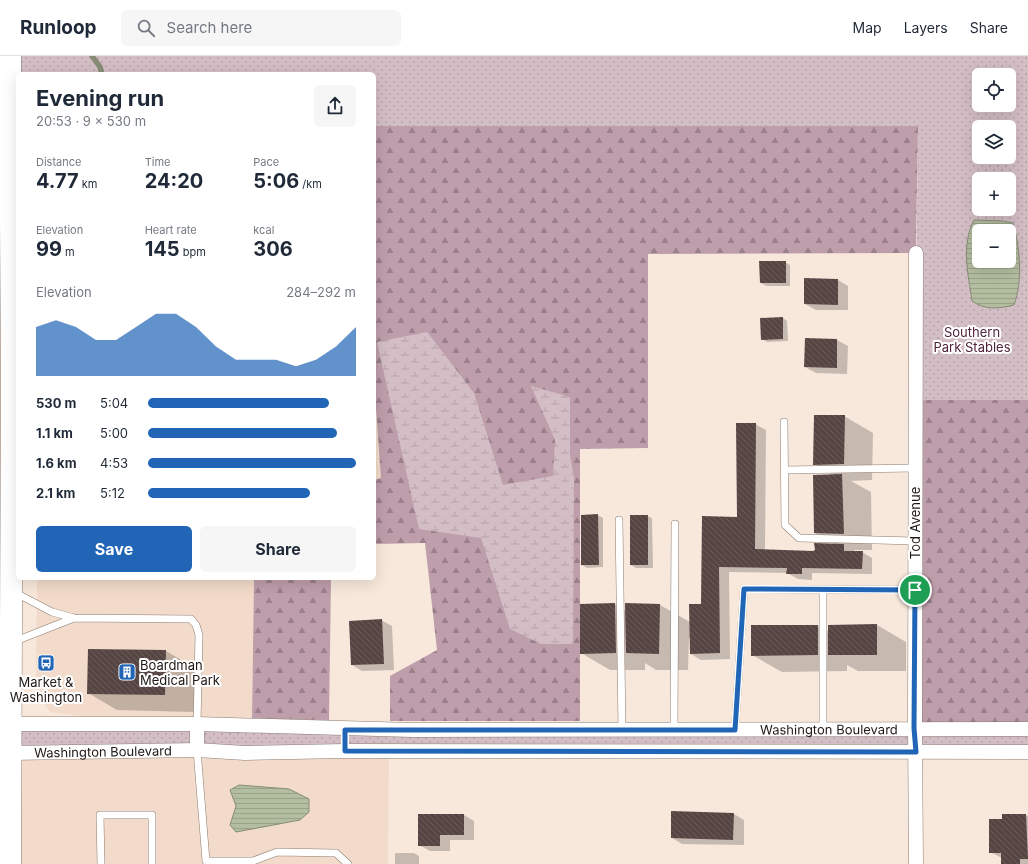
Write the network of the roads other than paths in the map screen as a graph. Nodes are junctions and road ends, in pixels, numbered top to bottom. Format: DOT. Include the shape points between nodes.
graph roads {
  1 [pos="10,56"];
  2 [pos="5,124"];
  3 [pos="14,170"];
  4 [pos="916,253"];
  5 [pos="15,387"];
  6 [pos="784,422"];
  7 [pos="915,468"];
  8 [pos="785,470"];
  9 [pos="619,520"];
  10 [pos="675,524"];
  11 [pos="915,541"];
  12 [pos="10,590"];
  13 [pos="823,590"];
  14 [pos="915,590"];
  15 [pos="74,618"];
  16 [pos="10,643"];
  17 [pos="8,721"];
  18 [pos="196,724"];
  19 [pos="914,728"];
  20 [pos="823,729"];
  21 [pos="1028,729"];
  22 [pos="345,730"];
  23 [pos="413,730"];
  24 [pos="622,730"];
  25 [pos="674,730"];
  26 [pos="702,730"];
  27 [pos="735,730"];
  28 [pos="197,750"];
  29 [pos="345,751"];
  30 [pos="413,752"];
  31 [pos="702,752"];
  32 [pos="916,752"];
  33 [pos="1028,752"];
  34 [pos="10,753"];
  35 [pos="206,863"];
  36 [pos="253,863"];
  37 [pos="10,864"];
  38 [pos="100,864"];
  39 [pos="152,864"];
  40 [pos="348,864"];
  41 [pos="916,864"];
  1 -- 2 [label="main road"];
  2 -- 3 [label="main road"];
  3 -- 5 [label="main road" via="8,227 9,306"];
  4 -- 7 [label="street, Tod Avenue"];
  5 -- 12 [label="main road" via="9,410"];
  6 -- 8 [label="lane"];
  7 -- 8 [label="lane"];
  7 -- 11 [label="street, Tod Avenue"];
  8 -- 11 [label="lane" via="785,525 799,538"];
  9 -- 24 [label="lane"];
  10 -- 25 [label="lane"];
  11 -- 14 [label="street, Tod Avenue"];
  12 -- 15 [label="lane" via="52,612"];
  12 -- 16 [label="main road"];
  13 -- 14 [label="lane"];
  13 -- 20 [label="lane"];
  13 -- 27 [label="lane" via="744,589"];
  14 -- 19 [label="street, Tod Avenue"];
  15 -- 16 [label="lane"];
  15 -- 18 [label="lane" via="191,619 199,635"];
  16 -- 17 [label="main road"];
  17 -- 18 [label="street, Washington Boulevard"];
  17 -- 34 [label="main road"];
  18 -- 22 [label="street, Washington Boulevard"];
  18 -- 28 [label="street"];
  19 -- 20 [label="street, Washington Boulevard"];
  19 -- 21 [label="street, Washington Boulevard"];
  19 -- 32 [label="street, Tod Avenue"];
  20 -- 27 [label="street, Washington Boulevard"];
  22 -- 23 [label="street, Washington Boulevard"];
  22 -- 29 [label="street"];
  23 -- 24 [label="street, Washington Boulevard"];
  23 -- 30 [label="street"];
  24 -- 25 [label="street, Washington Boulevard"];
  25 -- 26 [label="street, Washington Boulevard"];
  26 -- 27 [label="street, Washington Boulevard"];
  26 -- 31 [label="street"];
  28 -- 29 [label="street, Washington Boulevard" via="245,753"];
  28 -- 34 [label="street, Washington Boulevard"];
  28 -- 35 [label="lane"];
  29 -- 30 [label="street, Washington Boulevard"];
  30 -- 31 [label="street, Washington Boulevard"];
  31 -- 32 [label="street, Washington Boulevard"];
  32 -- 33 [label="street, Washington Boulevard"];
  32 -- 41 [label="street, Tod Avenue"];
  34 -- 37 [label="main road"];
  35 -- 36 [label="lane"];
  36 -- 40 [label="lane" via="277,852 300,852 336,853"];
  38 -- 39 [label="lane" via="100,815 152,815"];
}
